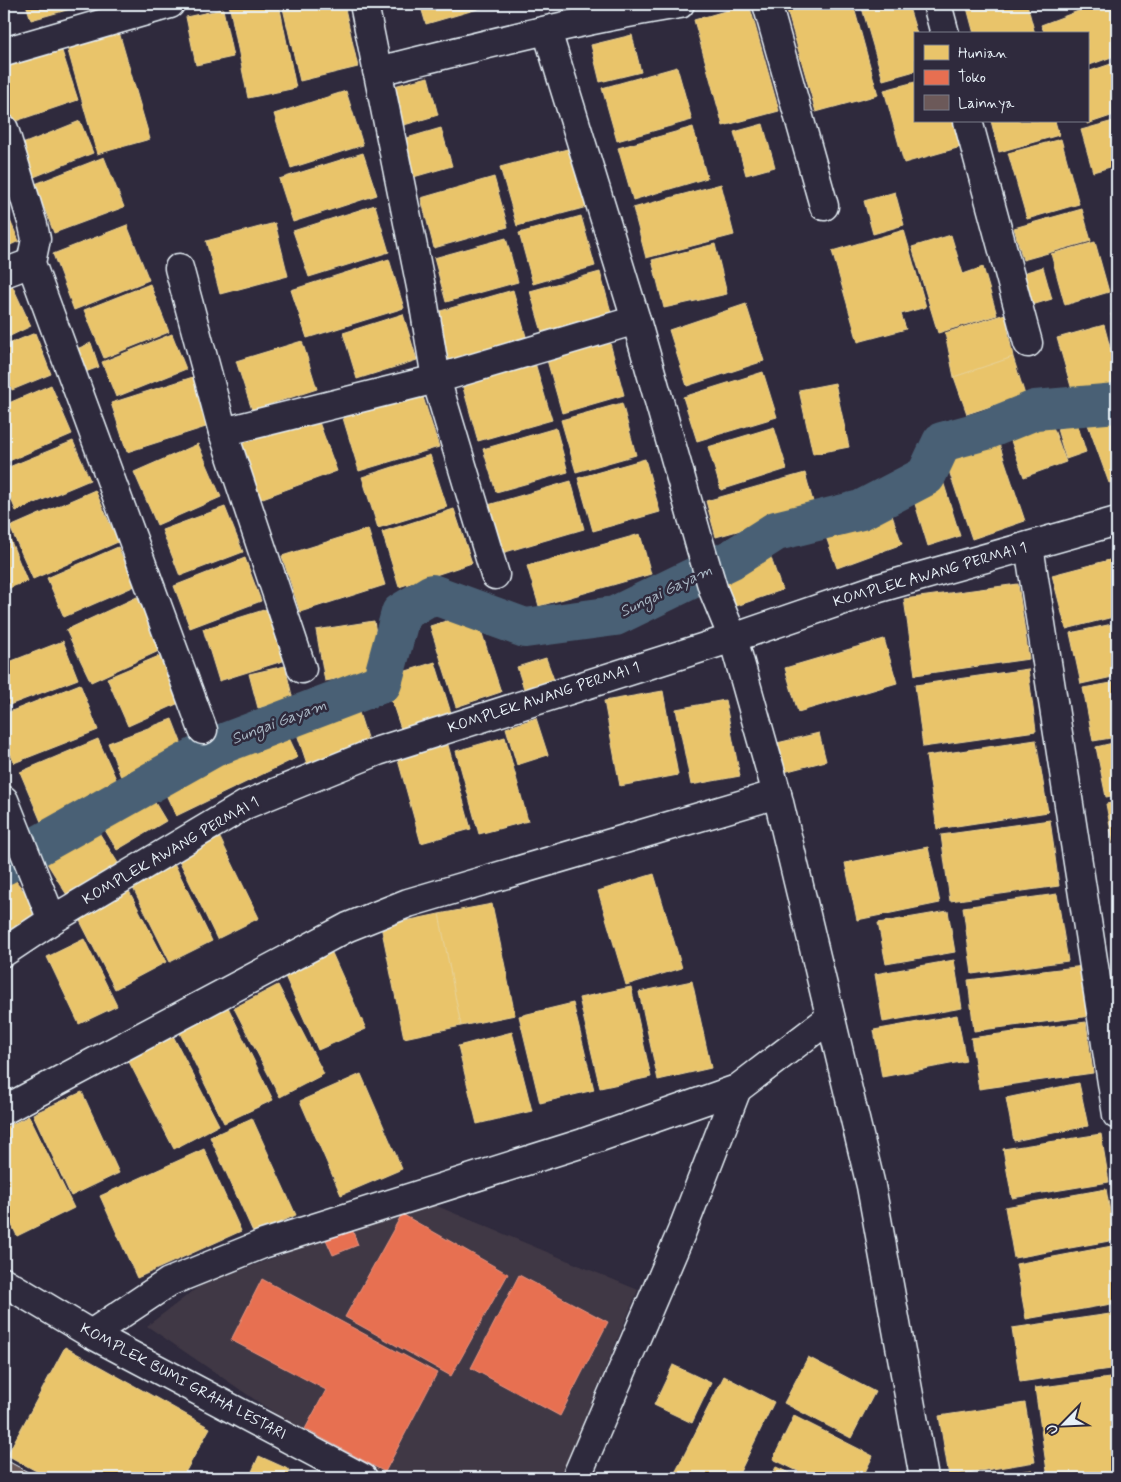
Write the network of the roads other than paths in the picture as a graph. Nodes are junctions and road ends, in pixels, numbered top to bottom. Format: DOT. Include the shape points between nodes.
graph roads {
  1 [pos="170,4"];
  2 [pos="364,4"];
  3 [pos="680,4"];
  4 [pos="766,4"];
  5 [pos="937,4"];
  6 [pos="638,7"];
  7 [pos="547,30"];
  8 [pos="944,32"];
  9 [pos="4,52"];
  10 [pos="377,71"];
  11 [pos="968,122"];
  12 [pos="4,129"];
  13 [pos="824,206"];
  14 [pos="31,263"];
  15 [pos="179,268"];
  16 [pos="4,274"];
  17 [pos="636,320"];
  18 [pos="1028,343"];
  19 [pos="436,379"];
  20 [pos="223,432"];
  21 [pos="1117,521"];
  22 [pos="1029,546"];
  23 [pos="495,575"];
  24 [pos="732,638"];
  25 [pos="302,669"];
  26 [pos="204,730"];
  27 [pos="777,794"];
  28 [pos="4,800"];
  29 [pos="52,920"];
  30 [pos="4,952"];
  31 [pos="830,1018"];
  32 [pos="737,1089"];
  33 [pos="4,1110"];
  34 [pos="1117,1115"];
  35 [pos="4,1282"];
  36 [pos="91,1334"];
  37 [pos="363,1478"];
  38 [pos="576,1478"];
  39 [pos="924,1478"];
  1 -- 9 [label="street"];
  2 -- 10 [label="street"];
  3 -- 6 [label="street"];
  4 -- 13 [label="street"];
  5 -- 8 [label="street"];
  6 -- 7 [label="street"];
  7 -- 10 [label="street"];
  7 -- 17 [label="street"];
  10 -- 19 [label="street"];
  11 -- 18 [label="street"];
  12 -- 14 [label="street" via="36,239"];
  14 -- 16 [label="street"];
  14 -- 26 [label="street"];
  15 -- 20 [label="street"];
  17 -- 19 [label="street"];
  17 -- 24 [label="street" via="701,549"];
  19 -- 20 [label="street"];
  19 -- 23 [label="street"];
  20 -- 25 [label="street"];
  21 -- 22 [label="street, KOMPLEK AWANG PERMAI 1"];
  22 -- 24 [label="street, KOMPLEK AWANG PERMAI 1" via="879,588"];
  22 -- 34 [label="street"];
  24 -- 27 [label="street"];
  24 -- 29 [label="street, KOMPLEK AWANG PERMAI 1" via="378,750 245,805"];
  27 -- 31 [label="street"];
  27 -- 33 [label="street" via="408,902 348,927"];
  28 -- 29 [label="street"];
  29 -- 30 [label="street, KOMPLEK AWANG PERMAI 1"];
  31 -- 32 [label="street"];
  31 -- 39 [label="street" via="871,1186"];
  32 -- 36 [label="street" via="583,1143 263,1244 169,1282"];
  32 -- 38 [label="street" via="682,1230"];
  35 -- 36 [label="street, KOMPLEK BUMI GRAHA LESTARI"];
  36 -- 37 [label="street, KOMPLEK BUMI GRAHA LESTARI"];
}
